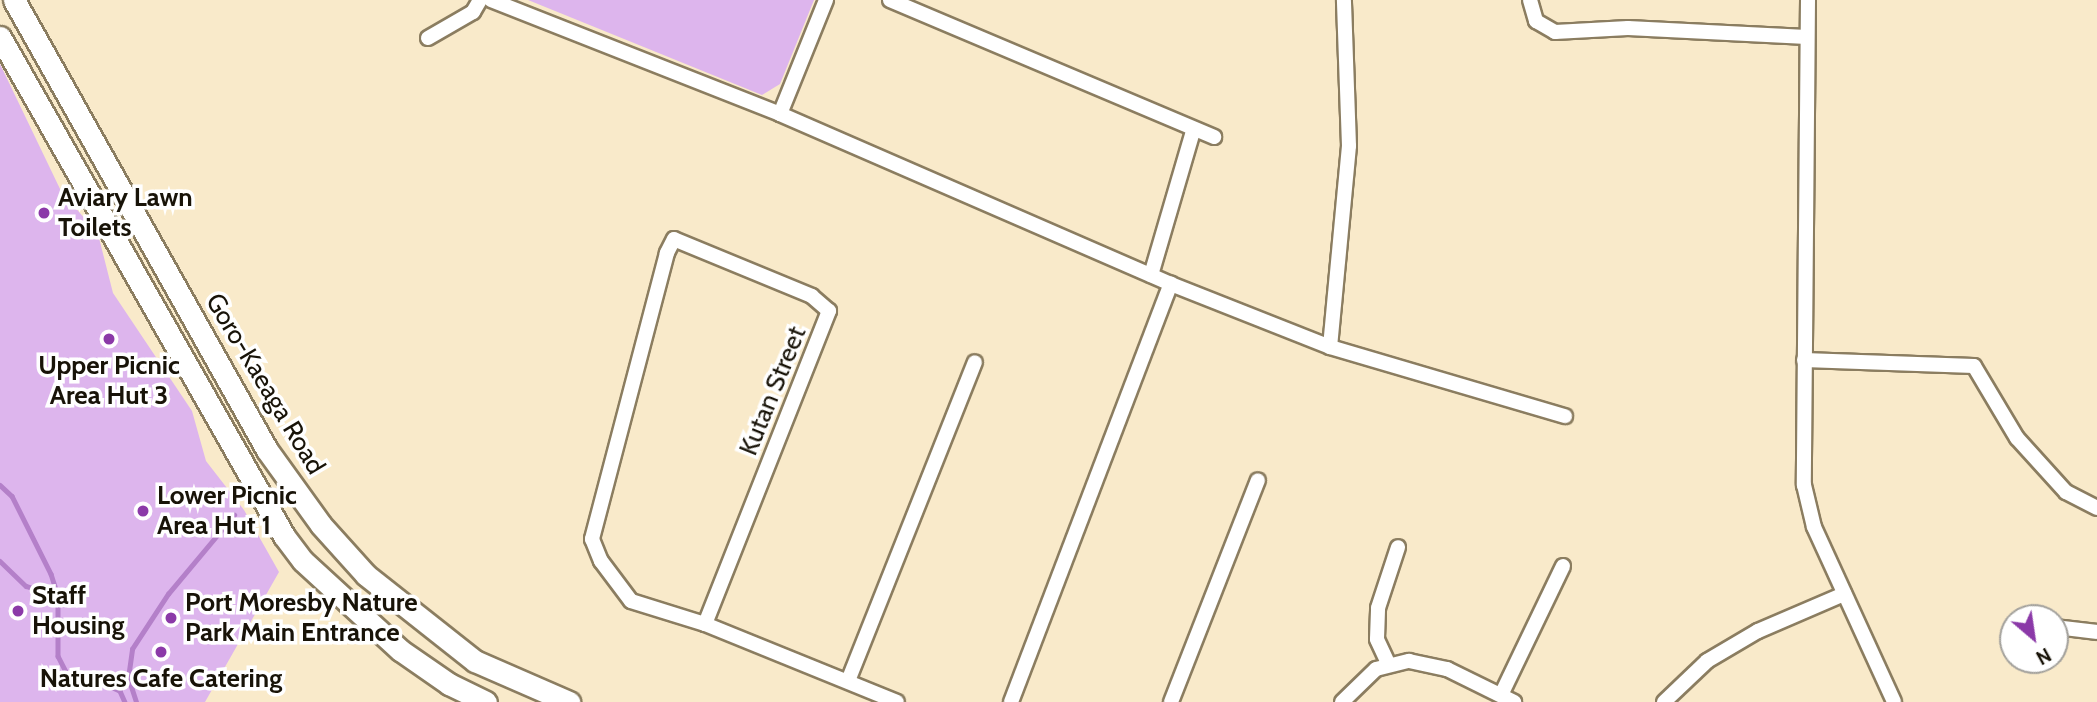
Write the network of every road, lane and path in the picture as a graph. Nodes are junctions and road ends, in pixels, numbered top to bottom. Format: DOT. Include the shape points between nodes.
graph roads {
  1 [pos="14,0"];
  2 [pos="480,0"];
  3 [pos="491,0"];
  4 [pos="826,0"];
  5 [pos="890,0"];
  6 [pos="1344,0"];
  7 [pos="1530,0"];
  8 [pos="1808,0"];
  9 [pos="0,37"];
  10 [pos="1807,37"];
  11 [pos="428,38"];
  12 [pos="780,114"];
  13 [pos="1193,131"];
  14 [pos="1214,137"];
  15 [pos="1151,275"];
  16 [pos="1171,284"];
  17 [pos="1329,347"];
  18 [pos="1804,360"];
  19 [pos="975,362"];
  20 [pos="1565,416"];
  21 [pos="1258,480"];
  22 [pos="2097,509"];
  23 [pos="1398,547"];
  24 [pos="1563,566"];
  25 [pos="1844,594"];
  26 [pos="705,624"];
  27 [pos="2069,629"];
  28 [pos="2097,632"];
  29 [pos="1388,663"];
  30 [pos="848,681"];
  31 [pos="1508,698"];
  32 [pos="486,702"];
  33 [pos="569,702"];
  34 [pos="897,702"];
  35 [pos="1011,702"];
  36 [pos="1171,702"];
  37 [pos="1342,702"];
  38 [pos="1664,702"];
  39 [pos="1894,702"];
  1 -- 33 [label="main road, Goro-Kaeaga Road" via="267,450 307,508 366,575 475,661"];
  2 -- 11 [label="street" via="473,12"];
  3 -- 12 [label="street"];
  4 -- 12 [label="street"];
  5 -- 13 [label="street"];
  6 -- 17 [label="street" via="1349,146"];
  7 -- 10 [label="street" via="1536,21 1555,33 1629,28"];
  8 -- 10 [label="street"];
  9 -- 32 [label="main road" via="284,536 303,561 400,650 449,684"];
  10 -- 18 [label="street"];
  12 -- 15 [label="street"];
  13 -- 14 [label="street"];
  13 -- 15 [label="street"];
  15 -- 16 [label="street"];
  16 -- 17 [label="street"];
  16 -- 35 [label="street"];
  17 -- 20 [label="street"];
  18 -- 22 [label="street" via="1974,366 2017,438 2066,492"];
  18 -- 25 [label="street" via="1804,485 1814,527"];
  19 -- 30 [label="street"];
  21 -- 36 [label="street"];
  23 -- 29 [label="street" via="1378,608 1377,639"];
  24 -- 31 [label="street"];
  25 -- 38 [label="street" via="1758,631 1707,661"];
  25 -- 39 [label="street"];
  26 -- 26 [label="street, Kutan Street" via="631,600 601,561 592,539 674,239 812,296 829,311"];
  26 -- 30 [label="street"];
  27 -- 28 [label="street"];
  29 -- 31 [label="street" via="1409,661 1447,669"];
  29 -- 37 [label="street" via="1361,679"];
  30 -- 34 [label="street"];
}
